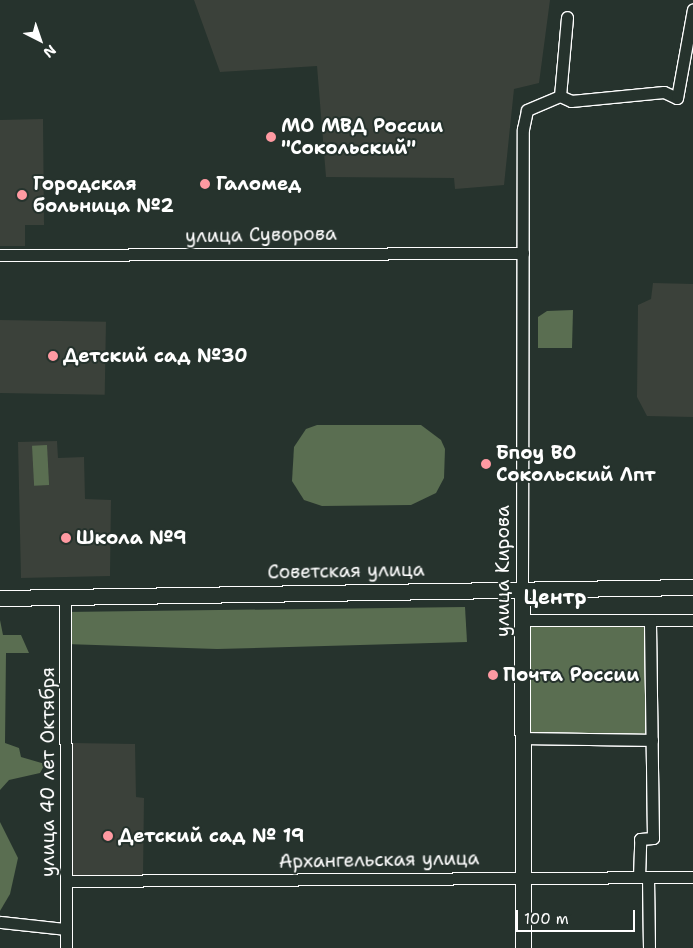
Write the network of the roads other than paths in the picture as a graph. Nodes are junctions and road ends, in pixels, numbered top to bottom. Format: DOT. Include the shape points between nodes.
graph roads {
  1 [pos="693,9"];
  2 [pos="567,16"];
  3 [pos="560,96"];
  4 [pos="523,252"];
  5 [pos="0,255"];
  6 [pos="693,587"];
  7 [pos="522,588"];
  8 [pos="65,596"];
  9 [pos="0,598"];
  10 [pos="522,620"];
  11 [pos="650,620"];
  12 [pos="693,620"];
  13 [pos="525,738"];
  14 [pos="652,740"];
  15 [pos="524,876"];
  16 [pos="644,877"];
  17 [pos="693,877"];
  18 [pos="66,881"];
  19 [pos="0,922"];
  20 [pos="66,929"];
  21 [pos="66,948"];
  22 [pos="523,948"];
  23 [pos="649,948"];
  1 -- 3 [label="street" via="677,98 664,92 571,100"];
  2 -- 3 [label="street"];
  3 -- 4 [label="street, улица Кирова" via="533,105 524,117"];
  4 -- 5 [label="street, улица Суворова"];
  4 -- 7 [label="street, улица Кирова"];
  6 -- 7 [label="main road, Советская улица"];
  7 -- 8 [label="main road, Советская улица"];
  7 -- 10 [label="main road, улица Кирова"];
  8 -- 9 [label="main road, Советская улица"];
  8 -- 18 [label="street, улица 40 лет Октября"];
  10 -- 11 [label="street"];
  10 -- 13 [label="main road, улица Кирова"];
  11 -- 12 [label="street"];
  11 -- 14 [label="street"];
  13 -- 14 [label="street"];
  13 -- 15 [label="main road, улица Кирова"];
  14 -- 16 [label="street" via="653,838 640,839"];
  15 -- 16 [label="street, Архангельская улица"];
  15 -- 18 [label="street, Архангельская улица"];
  15 -- 22 [label="main road, улица Кирова"];
  16 -- 17 [label="street, Архангельская улица"];
  16 -- 23 [label="street"];
  18 -- 20 [label="street, улица 40 лет Октября"];
  19 -- 20 [label="street"];
  20 -- 21 [label="street, улица 40 лет Октября"];
}
